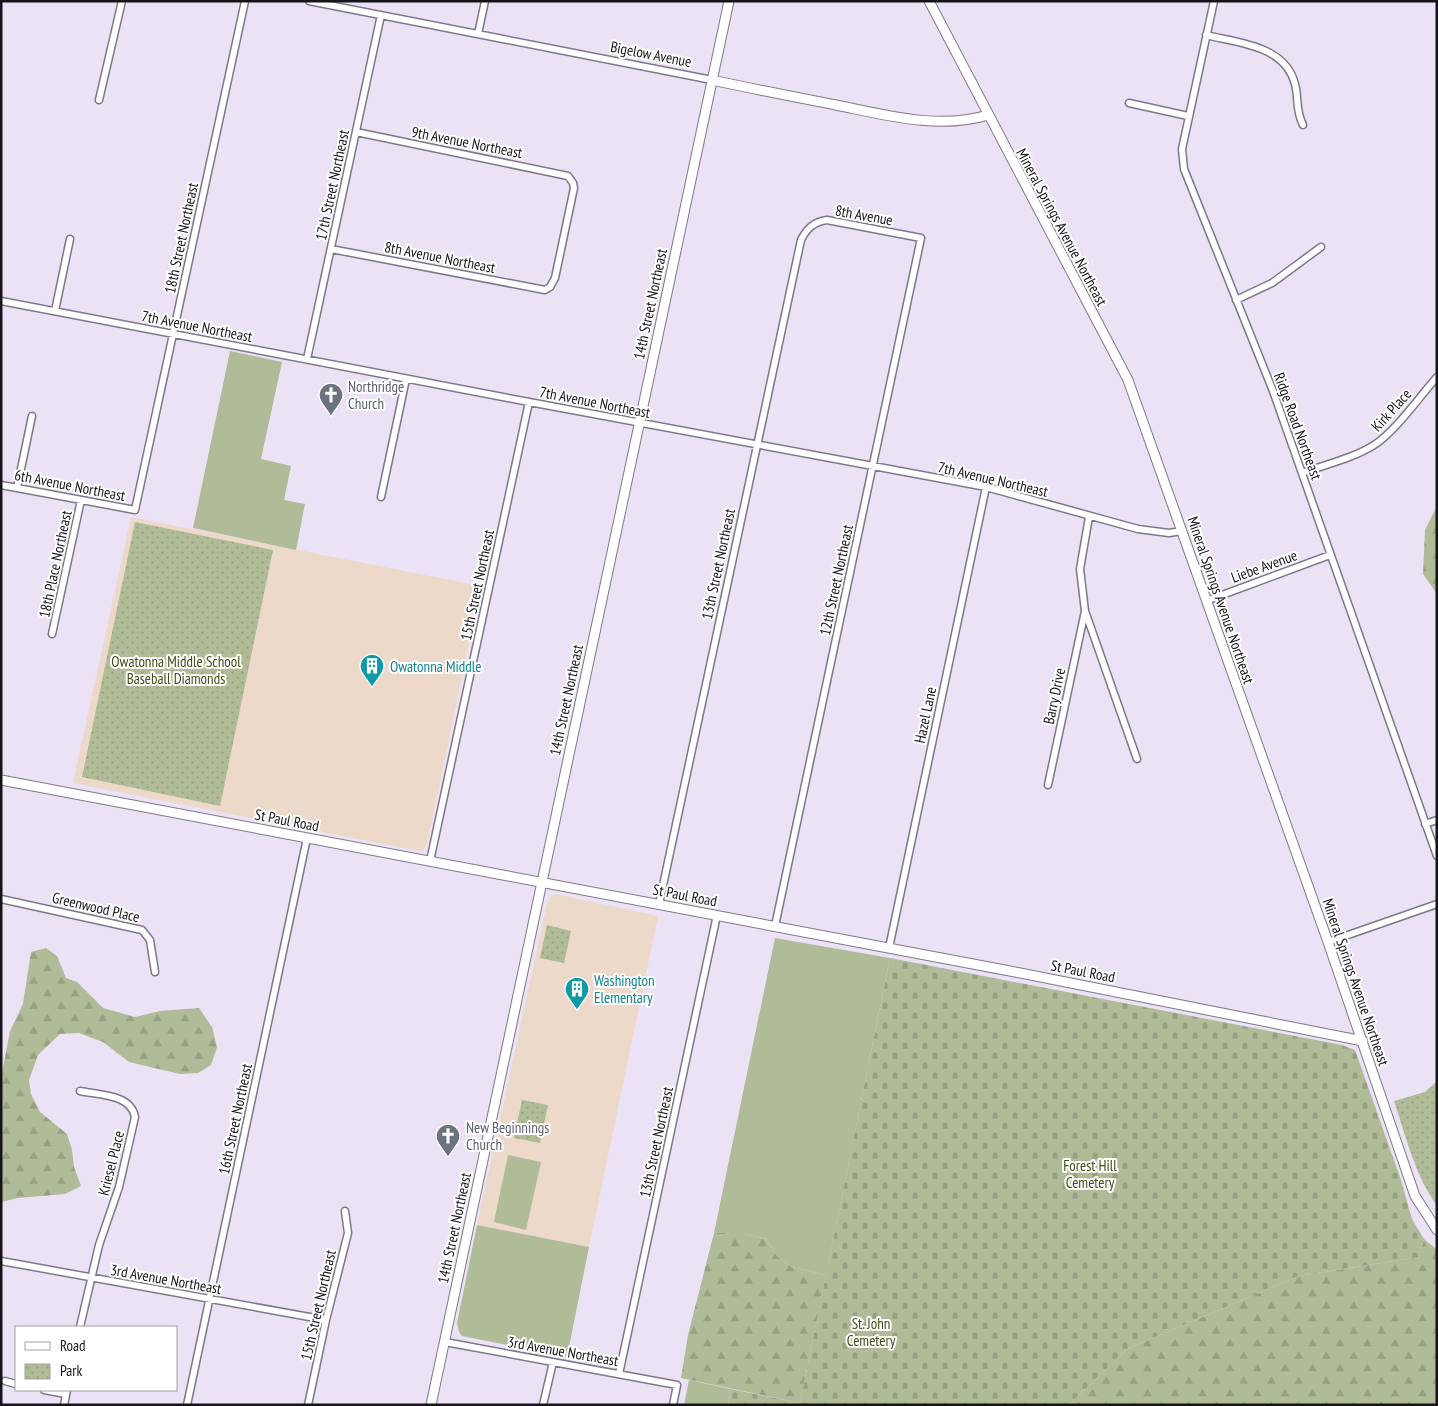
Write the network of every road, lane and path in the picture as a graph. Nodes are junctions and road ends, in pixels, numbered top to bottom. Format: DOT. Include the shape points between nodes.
graph roads {
  1 [pos="122,1"];
  2 [pos="245,1"];
  3 [pos="309,1"];
  4 [pos="485,1"];
  5 [pos="729,1"];
  6 [pos="929,1"];
  7 [pos="1214,1"];
  8 [pos="381,15"];
  9 [pos="478,34"];
  10 [pos="1206,36"];
  11 [pos="712,80"];
  12 [pos="99,100"];
  13 [pos="1129,103"];
  14 [pos="988,115"];
  15 [pos="1188,116"];
  16 [pos="1303,125"];
  17 [pos="356,132"];
  18 [pos="806,231"];
  19 [pos="921,238"];
  20 [pos="70,239"];
  21 [pos="1321,246"];
  22 [pos="331,249"];
  23 [pos="545,290"];
  24 [pos="1236,300"];
  25 [pos="1,301"];
  26 [pos="55,311"];
  27 [pos="173,334"];
  28 [pos="307,360"];
  29 [pos="1437,377"];
  30 [pos="406,379"];
  31 [pos="529,402"];
  32 [pos="32,416"];
  33 [pos="639,423"];
  34 [pos="756,445"];
  35 [pos="872,467"];
  36 [pos="1302,473"];
  37 [pos="1,485"];
  38 [pos="986,487"];
  39 [pos="17,488"];
  40 [pos="381,497"];
  41 [pos="81,500"];
  42 [pos="135,510"];
  43 [pos="1089,517"];
  44 [pos="1182,531"];
  45 [pos="1330,555"];
  46 [pos="1206,601"];
  47 [pos="1085,611"];
  48 [pos="52,634"];
  49 [pos="1137,759"];
  50 [pos="1,780"];
  51 [pos="1048,785"];
  52 [pos="1437,820"];
  53 [pos="1425,824"];
  54 [pos="307,838"];
  55 [pos="1437,856"];
  56 [pos="430,861"];
  57 [pos="541,882"];
  58 [pos="1,899"];
  59 [pos="658,904"];
  60 [pos="1437,904"];
  61 [pos="717,915"];
  62 [pos="775,926"];
  63 [pos="1328,942"];
  64 [pos="889,948"];
  65 [pos="155,972"];
  66 [pos="1363,1041"];
  67 [pos="80,1091"];
  68 [pos="345,1211"];
  69 [pos="1437,1230"];
  70 [pos="1,1261"];
  71 [pos="90,1277"];
  72 [pos="209,1299"];
  73 [pos="326,1320"];
  74 [pos="80,1326"];
  75 [pos="444,1342"];
  76 [pos="553,1362"];
  77 [pos="619,1374"];
  78 [pos="5,1381"];
  79 [pos="15,1384"];
  80 [pos="67,1392"];
  81 [pos="64,1405"];
  82 [pos="187,1405"];
  83 [pos="308,1405"];
  84 [pos="431,1405"];
  85 [pos="543,1405"];
  86 [pos="673,1405"];
  1 -- 12 [label="street"];
  2 -- 27 [label="street, 18th Street Northeast"];
  3 -- 8 [label="street, Bigelow Avenue"];
  4 -- 9 [label="street"];
  5 -- 11 [label="street, 14th Street Northeast"];
  6 -- 14 [label="street, Mineral Springs Avenue Northeast"];
  7 -- 10 [label="street, Ridge Road Northeast"];
  8 -- 9 [label="street, Bigelow Avenue"];
  8 -- 17 [label="street, 17th Street Northeast"];
  9 -- 11 [label="street, Bigelow Avenue"];
  10 -- 15 [label="street, Ridge Road Northeast"];
  10 -- 16 [label="street" via="1263,49 1279,58 1296,84 1298,114"];
  11 -- 14 [label="street, Bigelow Avenue" via="912,119 950,122"];
  11 -- 33 [label="street, 14th Street Northeast"];
  13 -- 15 [label="street"];
  14 -- 44 [label="street, Mineral Springs Avenue Northeast" via="1128,380"];
  15 -- 24 [label="street, Ridge Road Northeast" via="1182,149 1184,169"];
  17 -- 22 [label="street, 17th Street Northeast"];
  17 -- 23 [label="street, 9th Avenue Northeast" via="564,173 572,179 574,188 555,278"];
  18 -- 19 [label="street, 8th Avenue" via="827,220"];
  18 -- 34 [label="street, 13th Street Northeast" via="801,240"];
  19 -- 35 [label="street, 12th Street Northeast"];
  20 -- 26 [label="street"];
  21 -- 24 [label="street" via="1272,284"];
  22 -- 23 [label="street, 8th Avenue Northeast"];
  22 -- 28 [label="street, 17th Street Northeast"];
  24 -- 36 [label="street, Ridge Road Northeast"];
  25 -- 26 [label="street, 7th Avenue Northeast"];
  26 -- 27 [label="street, 7th Avenue Northeast"];
  27 -- 28 [label="street, 7th Avenue Northeast"];
  27 -- 42 [label="street, 18th Street Northeast"];
  28 -- 30 [label="street, 7th Avenue Northeast"];
  29 -- 36 [label="street, Kirk Place" via="1390,432 1374,445"];
  30 -- 31 [label="street, 7th Avenue Northeast"];
  30 -- 40 [label="street"];
  31 -- 33 [label="street, 7th Avenue Northeast"];
  31 -- 56 [label="street, 15th Street Northeast"];
  32 -- 39 [label="street"];
  33 -- 34 [label="street, 7th Avenue Northeast"];
  33 -- 57 [label="street, 14th Street Northeast"];
  34 -- 35 [label="street, 7th Avenue Northeast"];
  34 -- 59 [label="street, 13th Street Northeast"];
  35 -- 38 [label="street, 7th Avenue Northeast"];
  35 -- 62 [label="street, 12th Street Northeast"];
  36 -- 45 [label="street, Ridge Road Northeast"];
  37 -- 39 [label="street, 6th Avenue Northeast"];
  38 -- 43 [label="street, 7th Avenue Northeast"];
  38 -- 64 [label="street, Hazel Lane"];
  39 -- 41 [label="street, 6th Avenue Northeast"];
  41 -- 42 [label="street, 6th Avenue Northeast"];
  41 -- 48 [label="street, 18th Place Northeast"];
  43 -- 44 [label="street, 7th Avenue Northeast" via="1146,530"];
  43 -- 47 [label="street, Barry Drive" via="1080,569"];
  44 -- 46 [label="street, Mineral Springs Avenue Northeast"];
  45 -- 46 [label="street, Liebe Avenue"];
  45 -- 53 [label="street, Ridge Road Northeast"];
  46 -- 63 [label="street, Mineral Springs Avenue Northeast"];
  47 -- 49 [label="street, Barry Drive"];
  47 -- 51 [label="street, Barry Drive"];
  50 -- 54 [label="street, St Paul Road"];
  52 -- 53 [label="street"];
  53 -- 55 [label="street, Ridge Road Northeast"];
  54 -- 56 [label="street, St Paul Road"];
  54 -- 72 [label="street, 16th Street Northeast"];
  56 -- 57 [label="street, St Paul Road"];
  57 -- 59 [label="street, St Paul Road"];
  57 -- 75 [label="street, 14th Street Northeast"];
  58 -- 65 [label="street, Greenwood Place" via="142,930 150,940"];
  59 -- 61 [label="street, St Paul Road"];
  60 -- 63 [label="street"];
  61 -- 62 [label="street, St Paul Road"];
  61 -- 77 [label="street, 13th Street Northeast"];
  62 -- 64 [label="street, St Paul Road"];
  63 -- 66 [label="street, Mineral Springs Avenue Northeast"];
  64 -- 66 [label="street, St Paul Road"];
  66 -- 69 [label="street, Mineral Springs Avenue Northeast" via="1416,1196"];
  67 -- 71 [label="street, Kriesel Place" via="121,1100 132,1107 135,1117 119,1187"];
  68 -- 73 [label="street, 15th Street Northeast" via="348,1233"];
  70 -- 71 [label="street, 3rd Avenue Northeast"];
  71 -- 72 [label="street, 3rd Avenue Northeast"];
  71 -- 74 [label="street"];
  72 -- 73 [label="street, 3rd Avenue Northeast"];
  72 -- 82 [label="street, 16th Street Northeast"];
  73 -- 83 [label="street, 15th Street Northeast"];
  75 -- 76 [label="street, 3rd Avenue Northeast"];
  75 -- 84 [label="street, 14th Street Northeast"];
  76 -- 77 [label="street, 3rd Avenue Northeast"];
  76 -- 85 [label="street"];
  77 -- 86 [label="street, 3rd Avenue Northeast" via="677,1385"];
  78 -- 79 [label="street"];
  80 -- 81 [label="street"];
}
